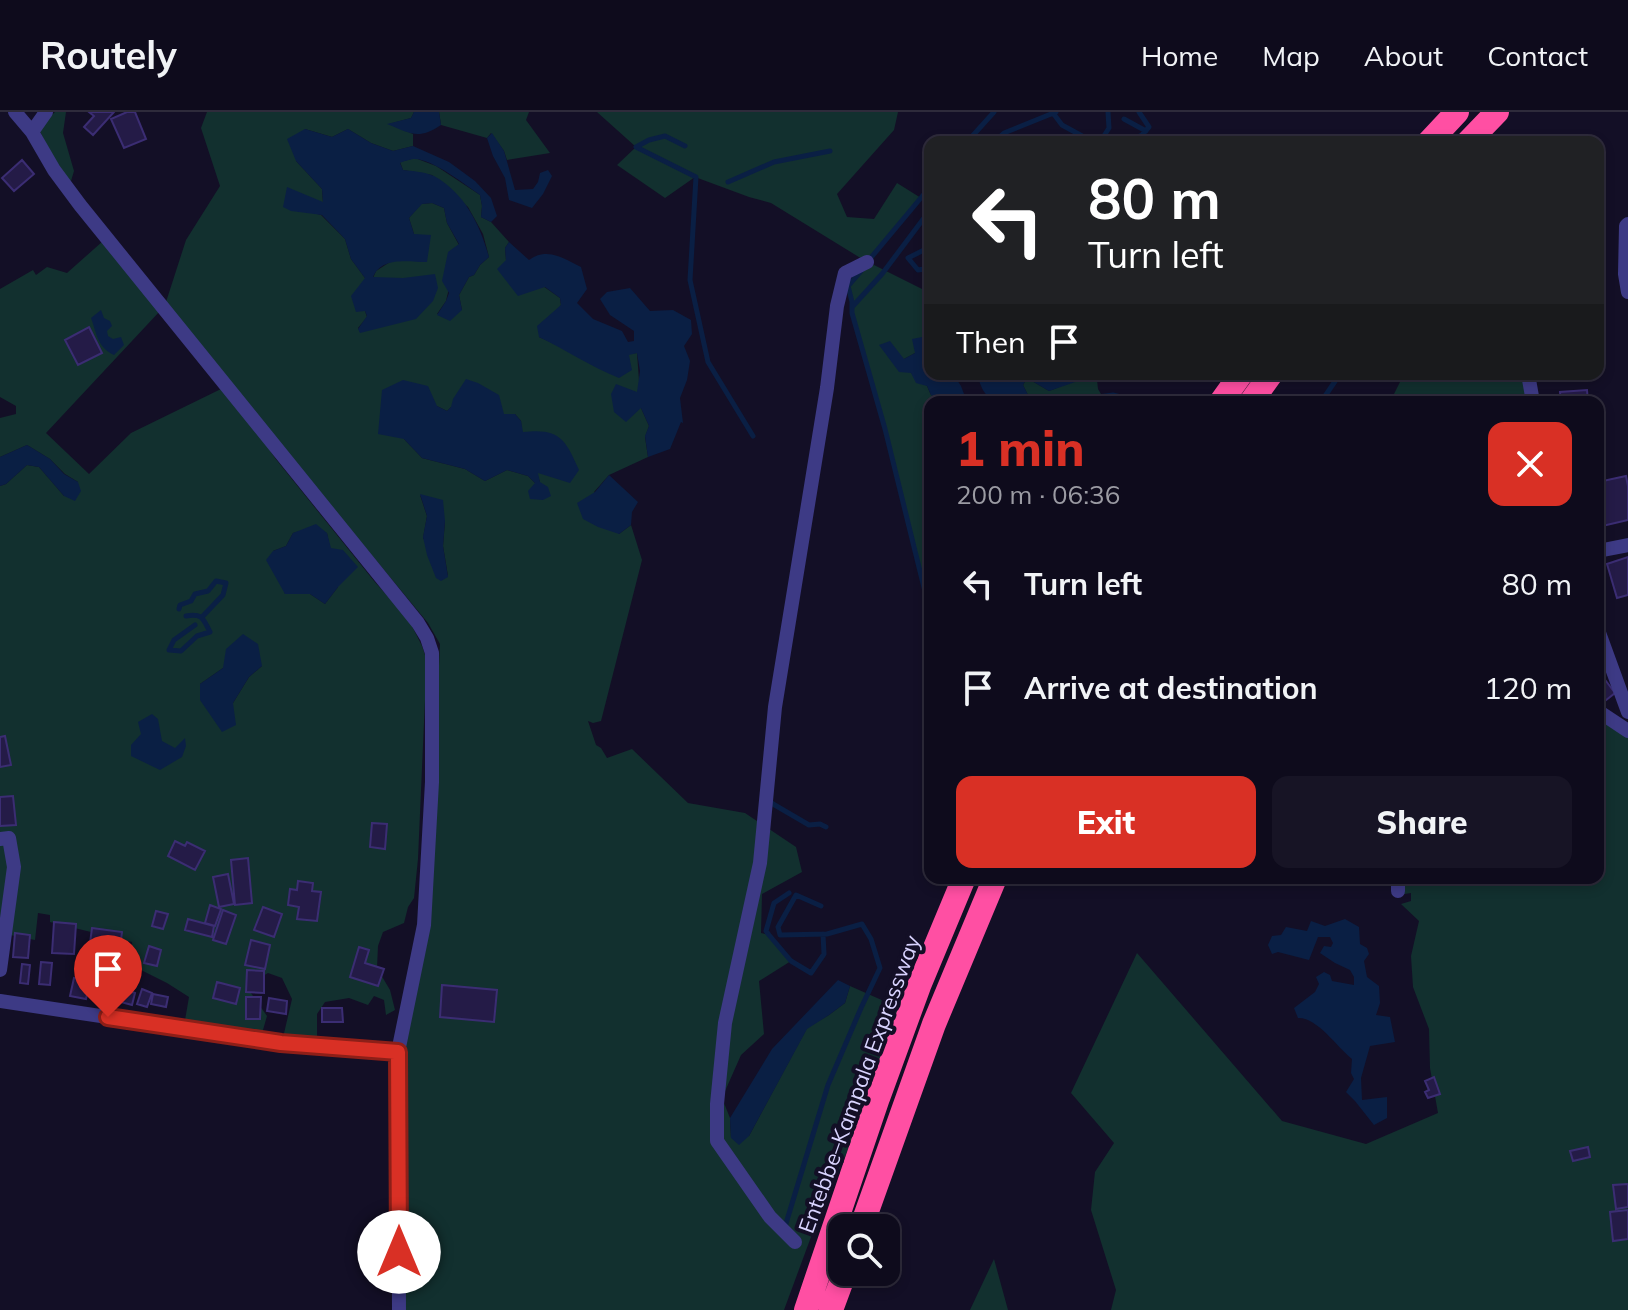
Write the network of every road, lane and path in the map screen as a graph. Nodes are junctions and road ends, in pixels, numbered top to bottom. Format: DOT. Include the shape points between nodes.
graph roads {
  1 [pos="15,112"];
  2 [pos="46,112"];
  3 [pos="1457,112"];
  4 [pos="1497,112"];
  5 [pos="32,132"];
  6 [pos="1435,136"];
  7 [pos="1474,136"];
  8 [pos="1628,224"];
  9 [pos="867,262"];
  10 [pos="1628,292"];
  11 [pos="1628,545"];
  12 [pos="1604,550"];
  13 [pos="1604,646"];
  14 [pos="1628,712"];
  15 [pos="1604,715"];
  16 [pos="1628,731"];
  17 [pos="0,839"];
  18 [pos="962,884"];
  19 [pos="992,884"];
  20 [pos="0,970"];
  21 [pos="0,1001"];
  22 [pos="398,1052"];
  23 [pos="866,1214"];
  24 [pos="795,1242"];
  25 [pos="840,1286"];
  26 [pos="399,1310"];
  27 [pos="806,1310"];
  28 [pos="831,1310"];
  1 -- 5 [label="street"];
  2 -- 5 [label="street"];
  3 -- 6 [label="highway"];
  4 -- 7 [label="highway"];
  5 -- 22 [label="street" via="80,205 427,638 433,673 432,782 424,925"];
  8 -- 10 [label="street"];
  9 -- 24 [label="street" via="845,273 837,306 775,707 760,863 725,1023 717,1104 717,1141 770,1217"];
  11 -- 12 [label="street"];
  13 -- 14 [label="street"];
  15 -- 16 [label="street"];
  17 -- 20 [label="street" via="9,838 14,867"];
  18 -- 27 [label="highway, Entebbe–Kampala Expressway" via="919,986"];
  19 -- 23 [label="highway" via="934,1024"];
  21 -- 22 [label="street" via="281,1043"];
  22 -- 26 [label="street"];
  25 -- 28 [label="highway"];
}
